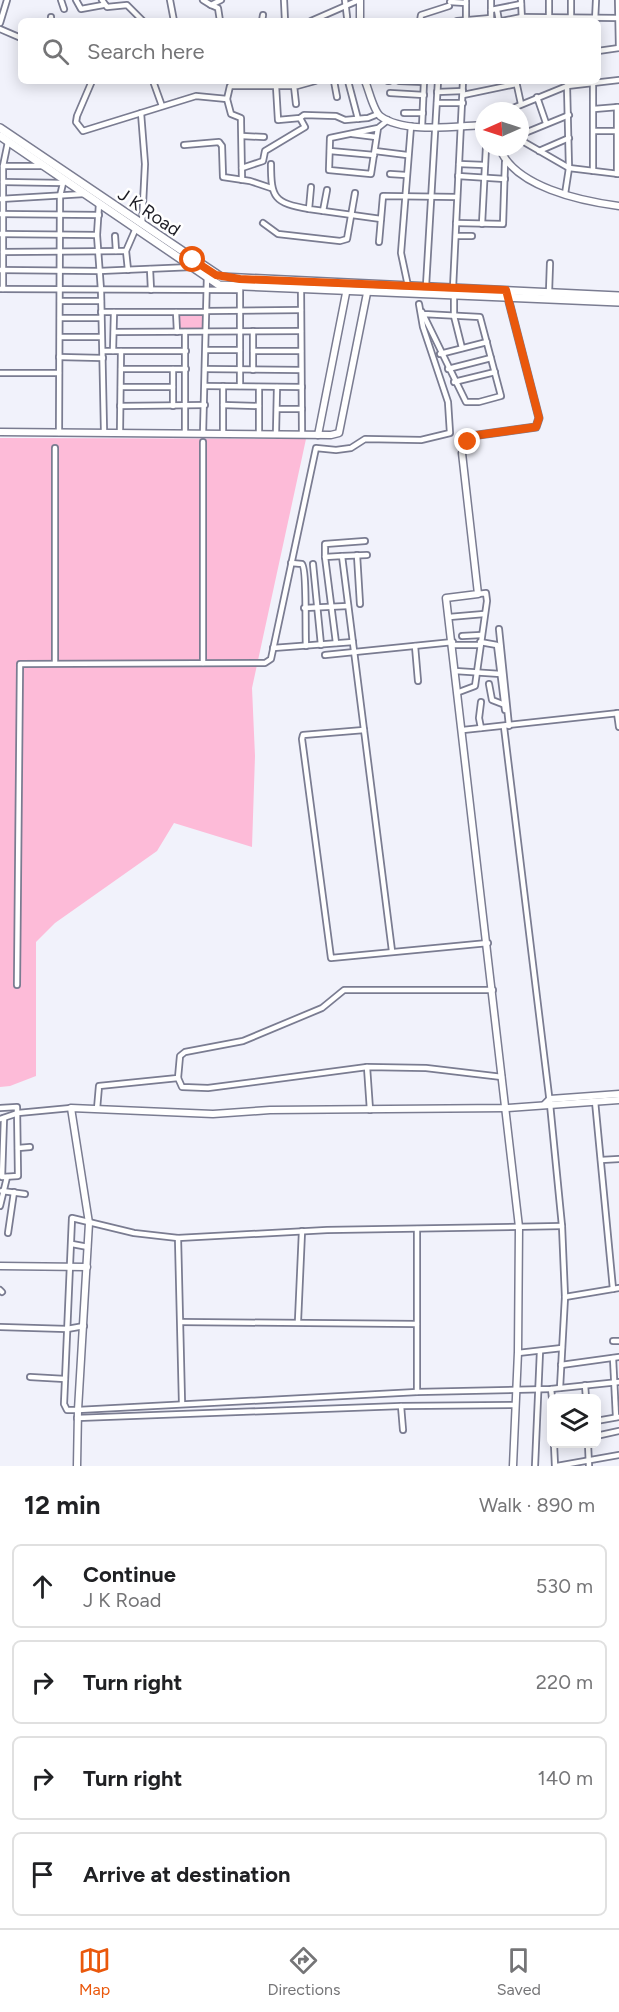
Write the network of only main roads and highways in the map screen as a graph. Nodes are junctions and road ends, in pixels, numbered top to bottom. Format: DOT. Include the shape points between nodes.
graph roads {
  1 [pos="0,128"];
  2 [pos="0,136"];
  3 [pos="67,180"];
  4 [pos="139,228"];
  5 [pos="208,274"];
  6 [pos="218,280"];
  7 [pos="301,285"];
  8 [pos="368,287"];
  9 [pos="454,292"];
  10 [pos="507,293"];
  11 [pos="619,296"];
  12 [pos="619,302"];
  1 -- 3 [label="main road, J K Road"];
  2 -- 3 [label="main road, J K Road"];
  3 -- 4 [label="main road, J K Road"];
  3 -- 4 [label="main road, J K Road"];
  4 -- 5 [label="main road, J K Road"];
  4 -- 5 [label="main road, J K Road" via="192,267"];
  5 -- 6 [label="main road, J K Road"];
  6 -- 7 [label="main road, J K Road"];
  6 -- 7 [label="main road, J K Road" via="240,288"];
  7 -- 8 [label="main road, J K Road"];
  8 -- 9 [label="main road, J K Road" via="414,293"];
  8 -- 9 [label="main road, J K Road" via="426,286"];
  9 -- 10 [label="main road, J K Road"];
  10 -- 11 [label="main road, J K Road"];
  10 -- 12 [label="main road, J K Road"];
}
